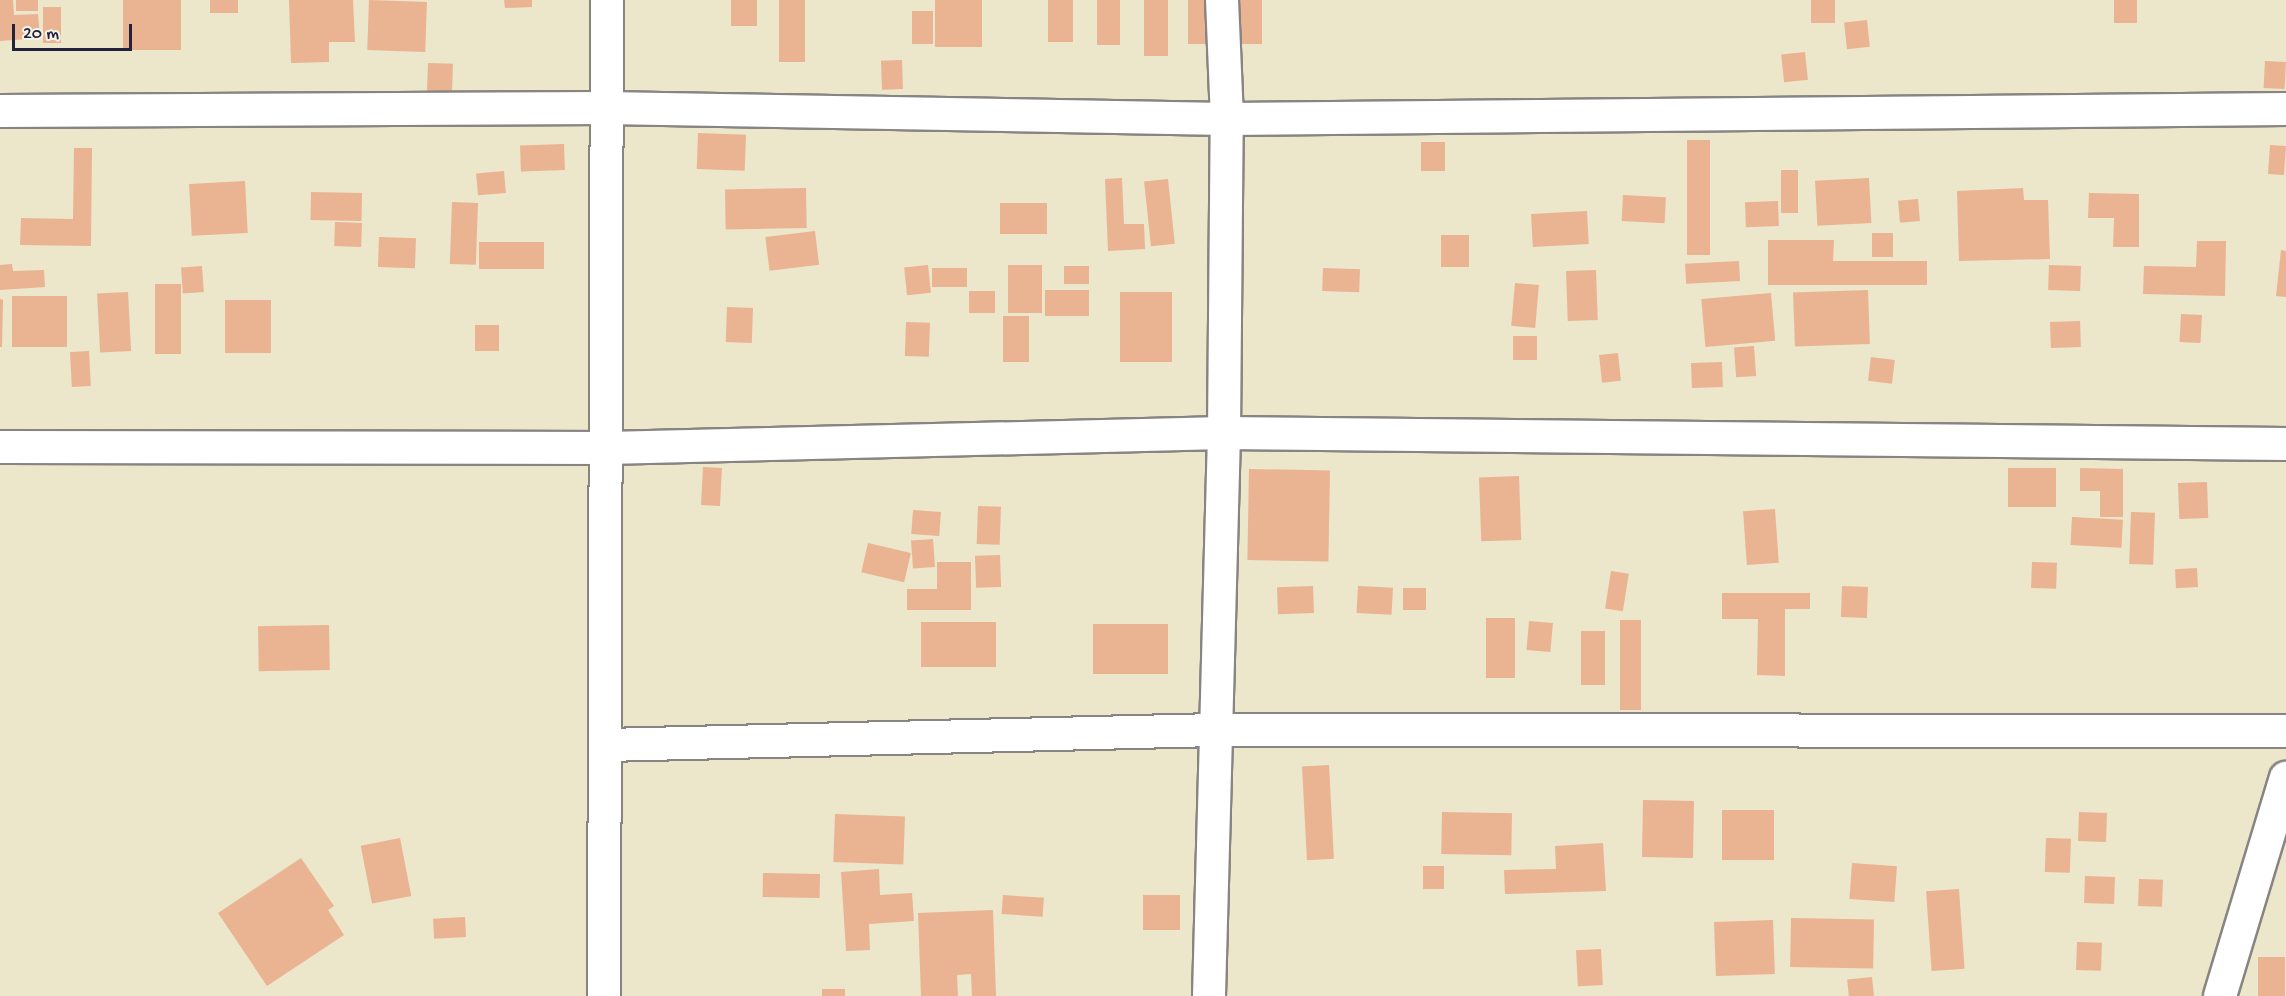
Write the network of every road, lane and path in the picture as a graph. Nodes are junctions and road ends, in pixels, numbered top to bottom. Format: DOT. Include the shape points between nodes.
graph roads {
  1 [pos="607,0"];
  2 [pos="1222,0"];
  3 [pos="606,108"];
  4 [pos="2286,109"];
  5 [pos="0,111"];
  6 [pos="1227,119"];
  7 [pos="1224,433"];
  8 [pos="2286,444"];
  9 [pos="0,447"];
  10 [pos="607,448"];
  11 [pos="1216,730"];
  12 [pos="2286,731"];
  13 [pos="606,745"];
  14 [pos="2286,778"];
  15 [pos="604,996"];
  16 [pos="1209,996"];
  17 [pos="2220,996"];
  1 -- 3 [label="street"];
  2 -- 6 [label="street"];
  3 -- 5 [label="street"];
  3 -- 6 [label="street"];
  3 -- 10 [label="street"];
  4 -- 6 [label="street"];
  6 -- 7 [label="street"];
  7 -- 8 [label="street"];
  7 -- 10 [label="street"];
  7 -- 11 [label="street"];
  9 -- 10 [label="street"];
  10 -- 13 [label="street"];
  11 -- 12 [label="street"];
  11 -- 13 [label="street"];
  11 -- 16 [label="street"];
  13 -- 15 [label="street"];
  14 -- 17 [label="street"];
}
